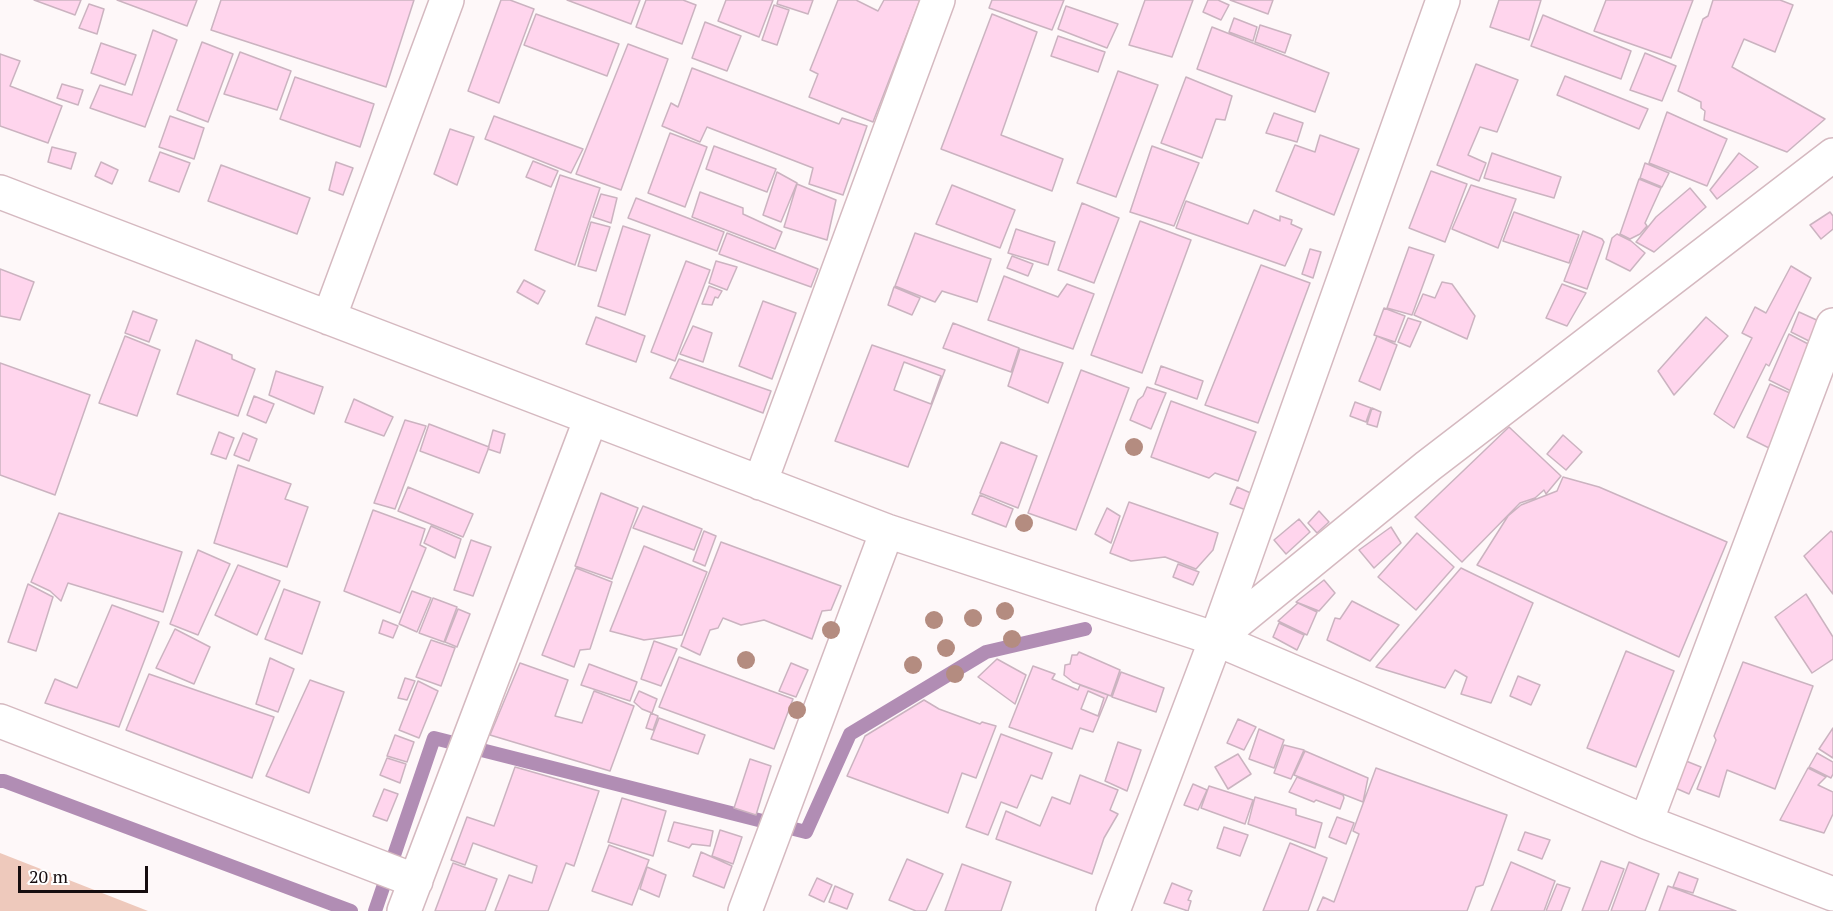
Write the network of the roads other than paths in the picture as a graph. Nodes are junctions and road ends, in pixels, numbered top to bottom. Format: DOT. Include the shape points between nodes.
graph roads {
  1 [pos="447,0"];
  2 [pos="938,0"];
  3 [pos="1443,0"];
  4 [pos="1833,155"];
  5 [pos="0,192"];
  6 [pos="329,318"];
  7 [pos="1833,325"];
  8 [pos="591,418"];
  9 [pos="760,483"];
  10 [pos="886,531"];
  11 [pos="1216,639"];
  12 [pos="0,721"];
  13 [pos="1646,822"];
  14 [pos="416,881"];
  15 [pos="1833,894"];
  16 [pos="404,911"];
  17 [pos="745,911"];
  18 [pos="1113,911"];
  1 -- 6 [label="street"];
  2 -- 9 [label="street"];
  3 -- 11 [label="street"];
  4 -- 11 [label="street" via="1428,466"];
  5 -- 6 [label="street"];
  6 -- 8 [label="street"];
  7 -- 13 [label="street"];
  8 -- 9 [label="street"];
  8 -- 14 [label="street"];
  9 -- 10 [label="street"];
  10 -- 11 [label="street"];
  10 -- 17 [label="street"];
  11 -- 13 [label="street"];
  11 -- 18 [label="street"];
  12 -- 14 [label="street"];
  13 -- 15 [label="street"];
  14 -- 16 [label="street"];
}
